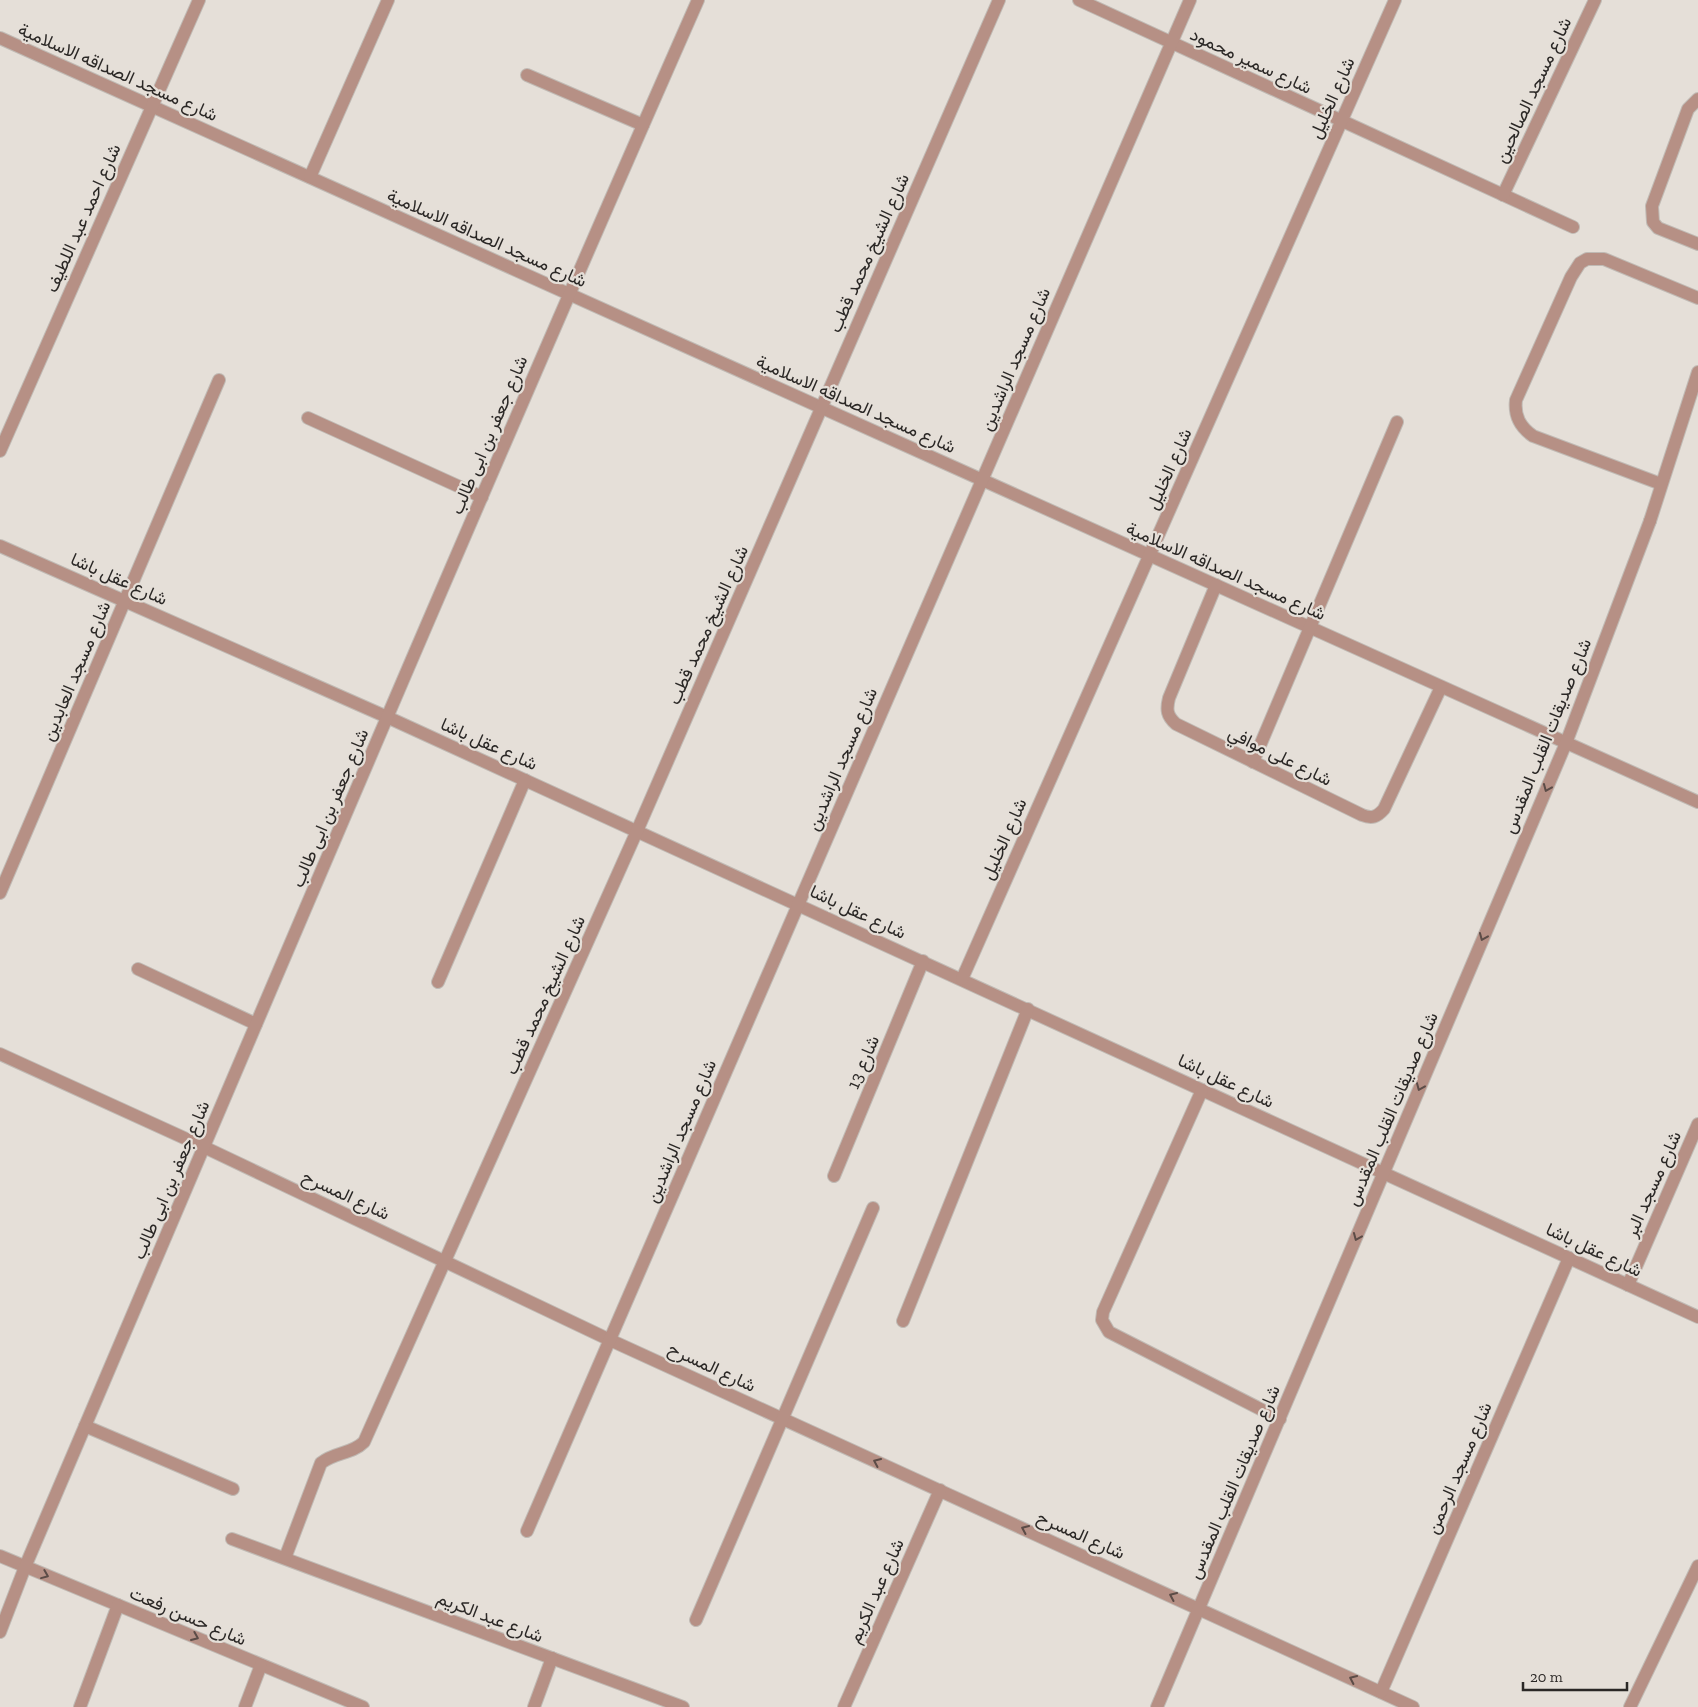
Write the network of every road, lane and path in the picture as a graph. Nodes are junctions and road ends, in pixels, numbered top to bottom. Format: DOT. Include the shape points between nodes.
graph roads {
  1 [pos="199,0"];
  2 [pos="388,0"];
  3 [pos="698,0"];
  4 [pos="999,0"];
  5 [pos="1078,0"];
  6 [pos="1190,0"];
  7 [pos="1395,0"];
  8 [pos="1595,0"];
  9 [pos="0,38"];
  10 [pos="1171,44"];
  11 [pos="527,75"];
  12 [pos="1698,99"];
  13 [pos="152,106"];
  14 [pos="1341,121"];
  15 [pos="643,125"];
  16 [pos="310,177"];
  17 [pos="1502,195"];
  18 [pos="1573,227"];
  19 [pos="1698,244"];
  20 [pos="569,294"];
  21 [pos="1698,298"];
  22 [pos="1698,372"];
  23 [pos="219,380"];
  24 [pos="821,408"];
  25 [pos="308,418"];
  26 [pos="1398,422"];
  27 [pos="0,451"];
  28 [pos="981,480"];
  29 [pos="1661,484"];
  30 [pos="482,496"];
  31 [pos="0,546"];
  32 [pos="1149,555"];
  33 [pos="1216,585"];
  34 [pos="125,601"];
  35 [pos="1310,628"];
  36 [pos="1442,687"];
  37 [pos="387,717"];
  38 [pos="1566,743"];
  39 [pos="1253,762"];
  40 [pos="526,780"];
  41 [pos="1698,802"];
  42 [pos="637,830"];
  43 [pos="0,893"];
  44 [pos="798,904"];
  45 [pos="923,961"];
  46 [pos="138,969"];
  47 [pos="962,979"];
  48 [pos="438,982"];
  49 [pos="1028,1009"];
  50 [pos="256,1024"];
  51 [pos="0,1054"];
  52 [pos="1202,1090"];
  53 [pos="1698,1124"];
  54 [pos="204,1147"];
  55 [pos="1384,1173"];
  56 [pos="834,1176"];
  57 [pos="872,1208"];
  58 [pos="1569,1258"];
  59 [pos="446,1262"];
  60 [pos="1628,1286"];
  61 [pos="1698,1317"];
  62 [pos="903,1321"];
  63 [pos="610,1340"];
  64 [pos="782,1418"];
  65 [pos="1280,1419"];
  66 [pos="85,1426"];
  67 [pos="233,1489"];
  68 [pos="940,1490"];
  69 [pos="527,1532"];
  70 [pos="232,1539"];
  71 [pos="0,1556"];
  72 [pos="285,1558"];
  73 [pos="1698,1566"];
  74 [pos="25,1567"];
  75 [pos="118,1605"];
  76 [pos="1200,1608"];
  77 [pos="696,1620"];
  78 [pos="0,1632"];
  79 [pos="552,1658"];
  80 [pos="261,1665"];
  81 [pos="1381,1692"];
  82 [pos="80,1707"];
  83 [pos="245,1707"];
  84 [pos="363,1707"];
  85 [pos="534,1707"];
  86 [pos="683,1707"];
  87 [pos="844,1707"];
  88 [pos="1157,1707"];
  89 [pos="1413,1707"];
  90 [pos="1630,1707"];
  1 -- 13 [label="street, شارع احمد عبد اللطيف"];
  2 -- 16 [label="street"];
  3 -- 15 [label="street, شارع جعفر بن ابى طالب"];
  4 -- 24 [label="street, شارع الشيخ محمد قطب"];
  5 -- 10 [label="street, شارع سمير محمود"];
  6 -- 10 [label="street, شارع مسجد الراشدين"];
  7 -- 14 [label="street, شارع الخليل"];
  8 -- 17 [label="street, شارع مسجد الصالحين"];
  9 -- 13 [label="street, شارع مسجد الصداقه الاسلامية"];
  10 -- 14 [label="street, شارع سمير محمود"];
  10 -- 28 [label="street, شارع مسجد الراشدين"];
  11 -- 15 [label="street"];
  12 -- 19 [label="street" via="1688,109 1651,214 1658,228"];
  13 -- 16 [label="street, شارع مسجد الصداقه الاسلامية"];
  13 -- 27 [label="street, شارع احمد عبد اللطيف"];
  14 -- 17 [label="street, شارع سمير محمود"];
  14 -- 32 [label="street, شارع الخليل"];
  15 -- 20 [label="street, شارع جعفر بن ابى طالب"];
  16 -- 20 [label="street, شارع مسجد الصداقه الاسلامية"];
  17 -- 18 [label="street, شارع سمير محمود"];
  20 -- 24 [label="street, شارع مسجد الصداقه الاسلامية"];
  20 -- 30 [label="street, شارع جعفر بن ابى طالب"];
  21 -- 29 [label="street" via="1604,259 1587,259 1580,263 1571,277 1516,400 1516,416 1533,436"];
  22 -- 29 [label="street, شارع صديقات القلب المقدس"];
  23 -- 34 [label="street, شارع مسجد العابدين"];
  24 -- 28 [label="street, شارع مسجد الصداقه الاسلامية"];
  24 -- 42 [label="street, شارع الشيخ محمد قطب"];
  25 -- 30 [label="street"];
  26 -- 35 [label="street"];
  28 -- 32 [label="street, شارع مسجد الصداقه الاسلامية"];
  28 -- 44 [label="street, شارع مسجد الراشدين"];
  29 -- 38 [label="street, شارع صديقات القلب المقدس"];
  30 -- 37 [label="street, شارع جعفر بن ابى طالب"];
  31 -- 34 [label="street, شارع عقل باشا"];
  32 -- 33 [label="street, شارع مسجد الصداقه الاسلامية"];
  32 -- 47 [label="street, شارع الخليل"];
  33 -- 35 [label="street, شارع مسجد الصداقه الاسلامية"];
  33 -- 39 [label="street, شارع على موافي" via="1166,708 1176,724"];
  34 -- 37 [label="street, شارع عقل باشا"];
  34 -- 43 [label="street, شارع مسجد العابدين"];
  35 -- 36 [label="street, شارع مسجد الصداقه الاسلامية"];
  35 -- 39 [label="street"];
  36 -- 38 [label="street, شارع مسجد الصداقه الاسلامية"];
  36 -- 39 [label="street, شارع على موافي" via="1378,816 1362,815"];
  37 -- 40 [label="street, شارع عقل باشا"];
  37 -- 50 [label="street, شارع جعفر بن ابى طالب"];
  38 -- 41 [label="street, شارع مسجد الصداقه الاسلامية"];
  38 -- 55 [label="street, شارع صديقات القلب المقدس, one-way"];
  40 -- 42 [label="street, شارع عقل باشا"];
  40 -- 48 [label="street"];
  42 -- 44 [label="street, شارع عقل باشا"];
  42 -- 59 [label="street, شارع الشيخ محمد قطب"];
  44 -- 45 [label="street, شارع عقل باشا"];
  44 -- 63 [label="street, شارع مسجد الراشدين"];
  45 -- 47 [label="street, شارع عقل باشا"];
  45 -- 56 [label="street, شارع 13"];
  46 -- 50 [label="street"];
  47 -- 49 [label="street, شارع عقل باشا"];
  49 -- 52 [label="street, شارع عقل باشا"];
  49 -- 62 [label="street"];
  50 -- 54 [label="street, شارع جعفر بن ابى طالب"];
  51 -- 54 [label="street, شارع المسرح"];
  52 -- 55 [label="street, شارع عقل باشا"];
  52 -- 65 [label="street" via="1102,1320 1109,1332"];
  53 -- 60 [label="street, شارع مسجد البر"];
  54 -- 59 [label="street, شارع المسرح"];
  54 -- 66 [label="street, شارع جعفر بن ابى طالب"];
  55 -- 58 [label="street, شارع عقل باشا"];
  55 -- 65 [label="street, شارع صديقات القلب المقدس, one-way"];
  57 -- 64 [label="street"];
  58 -- 60 [label="street, شارع عقل باشا"];
  58 -- 81 [label="street, شارع مسجد الرحمن"];
  59 -- 63 [label="street, شارع المسرح"];
  59 -- 72 [label="street" via="364,1442 356,1449 334,1455 321,1463"];
  60 -- 61 [label="street, شارع عقل باشا"];
  63 -- 64 [label="street, شارع المسرح"];
  63 -- 69 [label="street, شارع مسجد الراشدين"];
  68 -- 64 [label="street, شارع المسرح, one-way"];
  64 -- 77 [label="street"];
  65 -- 76 [label="street, شارع صديقات القلب المقدس"];
  66 -- 67 [label="street"];
  66 -- 74 [label="street, شارع جعفر بن ابى طالب"];
  76 -- 68 [label="street, شارع المسرح, one-way"];
  68 -- 87 [label="street, شارع عبد الكريم"];
  70 -- 72 [label="street, شارع عبد الكريم"];
  71 -- 74 [label="street, شارع حسن رفعت"];
  72 -- 79 [label="street, شارع عبد الكريم"];
  73 -- 90 [label="street"];
  74 -- 75 [label="street, شارع حسن رفعت, one-way"];
  74 -- 78 [label="street, شارع جعفر بن ابى طالب"];
  75 -- 80 [label="street, شارع حسن رفعت, one-way"];
  75 -- 82 [label="street"];
  81 -- 76 [label="street, شارع المسرح, one-way"];
  76 -- 88 [label="street, شارع صديقات القلب المقدس"];
  79 -- 85 [label="street"];
  79 -- 86 [label="street, شارع عبد الكريم"];
  80 -- 83 [label="street"];
  80 -- 84 [label="street, شارع حسن رفعت"];
  81 -- 89 [label="street, شارع المسرح"];
}
